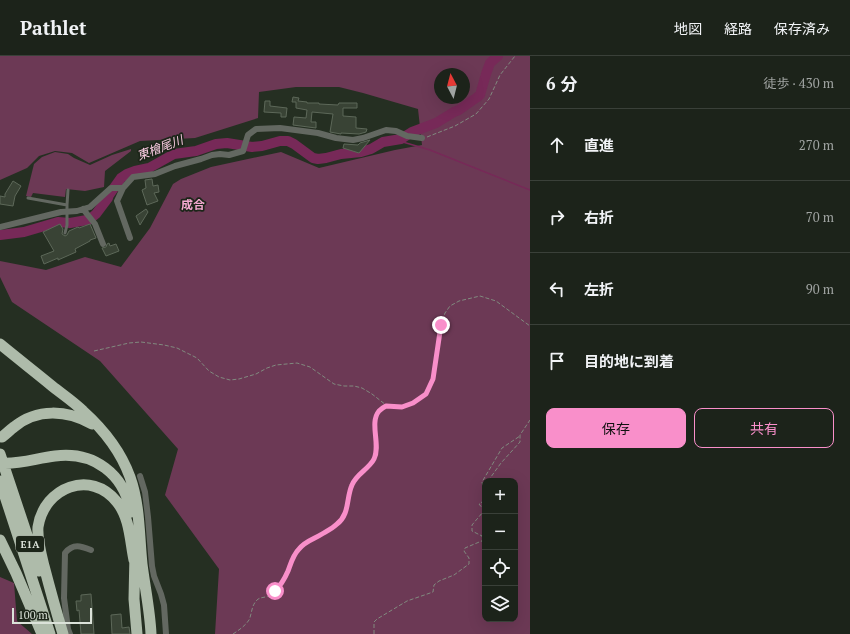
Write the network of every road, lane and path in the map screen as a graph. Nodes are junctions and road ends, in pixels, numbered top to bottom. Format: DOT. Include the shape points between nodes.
graph roads {
  1 [pos="515,56"];
  2 [pos="422,138"];
  3 [pos="122,188"];
  4 [pos="68,190"];
  5 [pos="28,198"];
  6 [pos="67,208"];
  7 [pos="83,209"];
  8 [pos="0,227"];
  9 [pos="66,232"];
  10 [pos="130,238"];
  11 [pos="103,244"];
  12 [pos="530,326"];
  13 [pos="0,344"];
  14 [pos="94,351"];
  15 [pos="386,406"];
  16 [pos="530,420"];
  17 [pos="99,428"];
  18 [pos="520,435"];
  19 [pos="2,437"];
  20 [pos="0,454"];
  21 [pos="0,463"];
  22 [pos="140,476"];
  23 [pos="484,478"];
  24 [pos="490,478"];
  25 [pos="0,481"];
  26 [pos="482,513"];
  27 [pos="0,540"];
  28 [pos="91,550"];
  29 [pos="135,565"];
  30 [pos="42,634"];
  31 [pos="50,634"];
  32 [pos="59,634"];
  33 [pos="63,634"];
  34 [pos="70,634"];
  35 [pos="137,634"];
  36 [pos="151,634"];
  37 [pos="166,634"];
  38 [pos="233,634"];
  39 [pos="374,634"];
  1 -- 2 [label="path" via="500,75 489,99 476,114 455,126"];
  2 -- 3 [label="street" via="386,130 353,140 296,129 256,129 248,135 243,152 212,155 155,174 133,177"];
  3 -- 7 [label="street" via="111,188 90,207"];
  3 -- 10 [label="street" via="117,201"];
  4 -- 6 [label="lane"];
  5 -- 6 [label="lane"];
  6 -- 7 [label="street" via="77,211"];
  6 -- 8 [label="street" via="61,212"];
  6 -- 9 [label="lane"];
  7 -- 11 [label="street" via="95,224"];
  12 -- 15 [label="path" via="496,301 480,296 450,306 441,325 433,379 426,394 402,407"];
  13 -- 17 [label="highway" via="83,410"];
  14 -- 15 [label="path" via="129,343 164,345 197,358 209,371 230,380 256,374 276,365 297,363 310,366 334,384 362,388"];
  15 -- 38 [label="path" via="378,412 375,422 377,442 374,459 352,484 344,516 338,524 299,549 280,586 268,596 258,599 243,628"];
  16 -- 18 [label="path"];
  17 -- 19 [label="highway" via="74,415 45,413 28,418"];
  17 -- 36 [label="highway" via="122,459 134,491"];
  18 -- 23 [label="path" via="502,448"];
  18 -- 24 [label="path" via="520,442"];
  20 -- 32 [label="highway, E1A"];
  21 -- 29 [label="highway" via="71,456 96,462 113,474 126,493 130,505"];
  22 -- 37 [label="street" via="145,492 152,566 164,605"];
  25 -- 31 [label="highway, E1A"];
  26 -- 39 [label="path" via="472,525 472,531 484,540 465,548 469,564 454,575 439,581 434,585 433,592 407,601 374,622"];
  27 -- 30 [label="highway"];
  28 -- 34 [label="street" via="81,546 68,549 65,553 64,598"];
  29 -- 33 [label="highway" via="124,513 118,503 103,490 83,484 67,488 48,502 41,514 38,528 39,544"];
  29 -- 35 [label="highway"];
}
